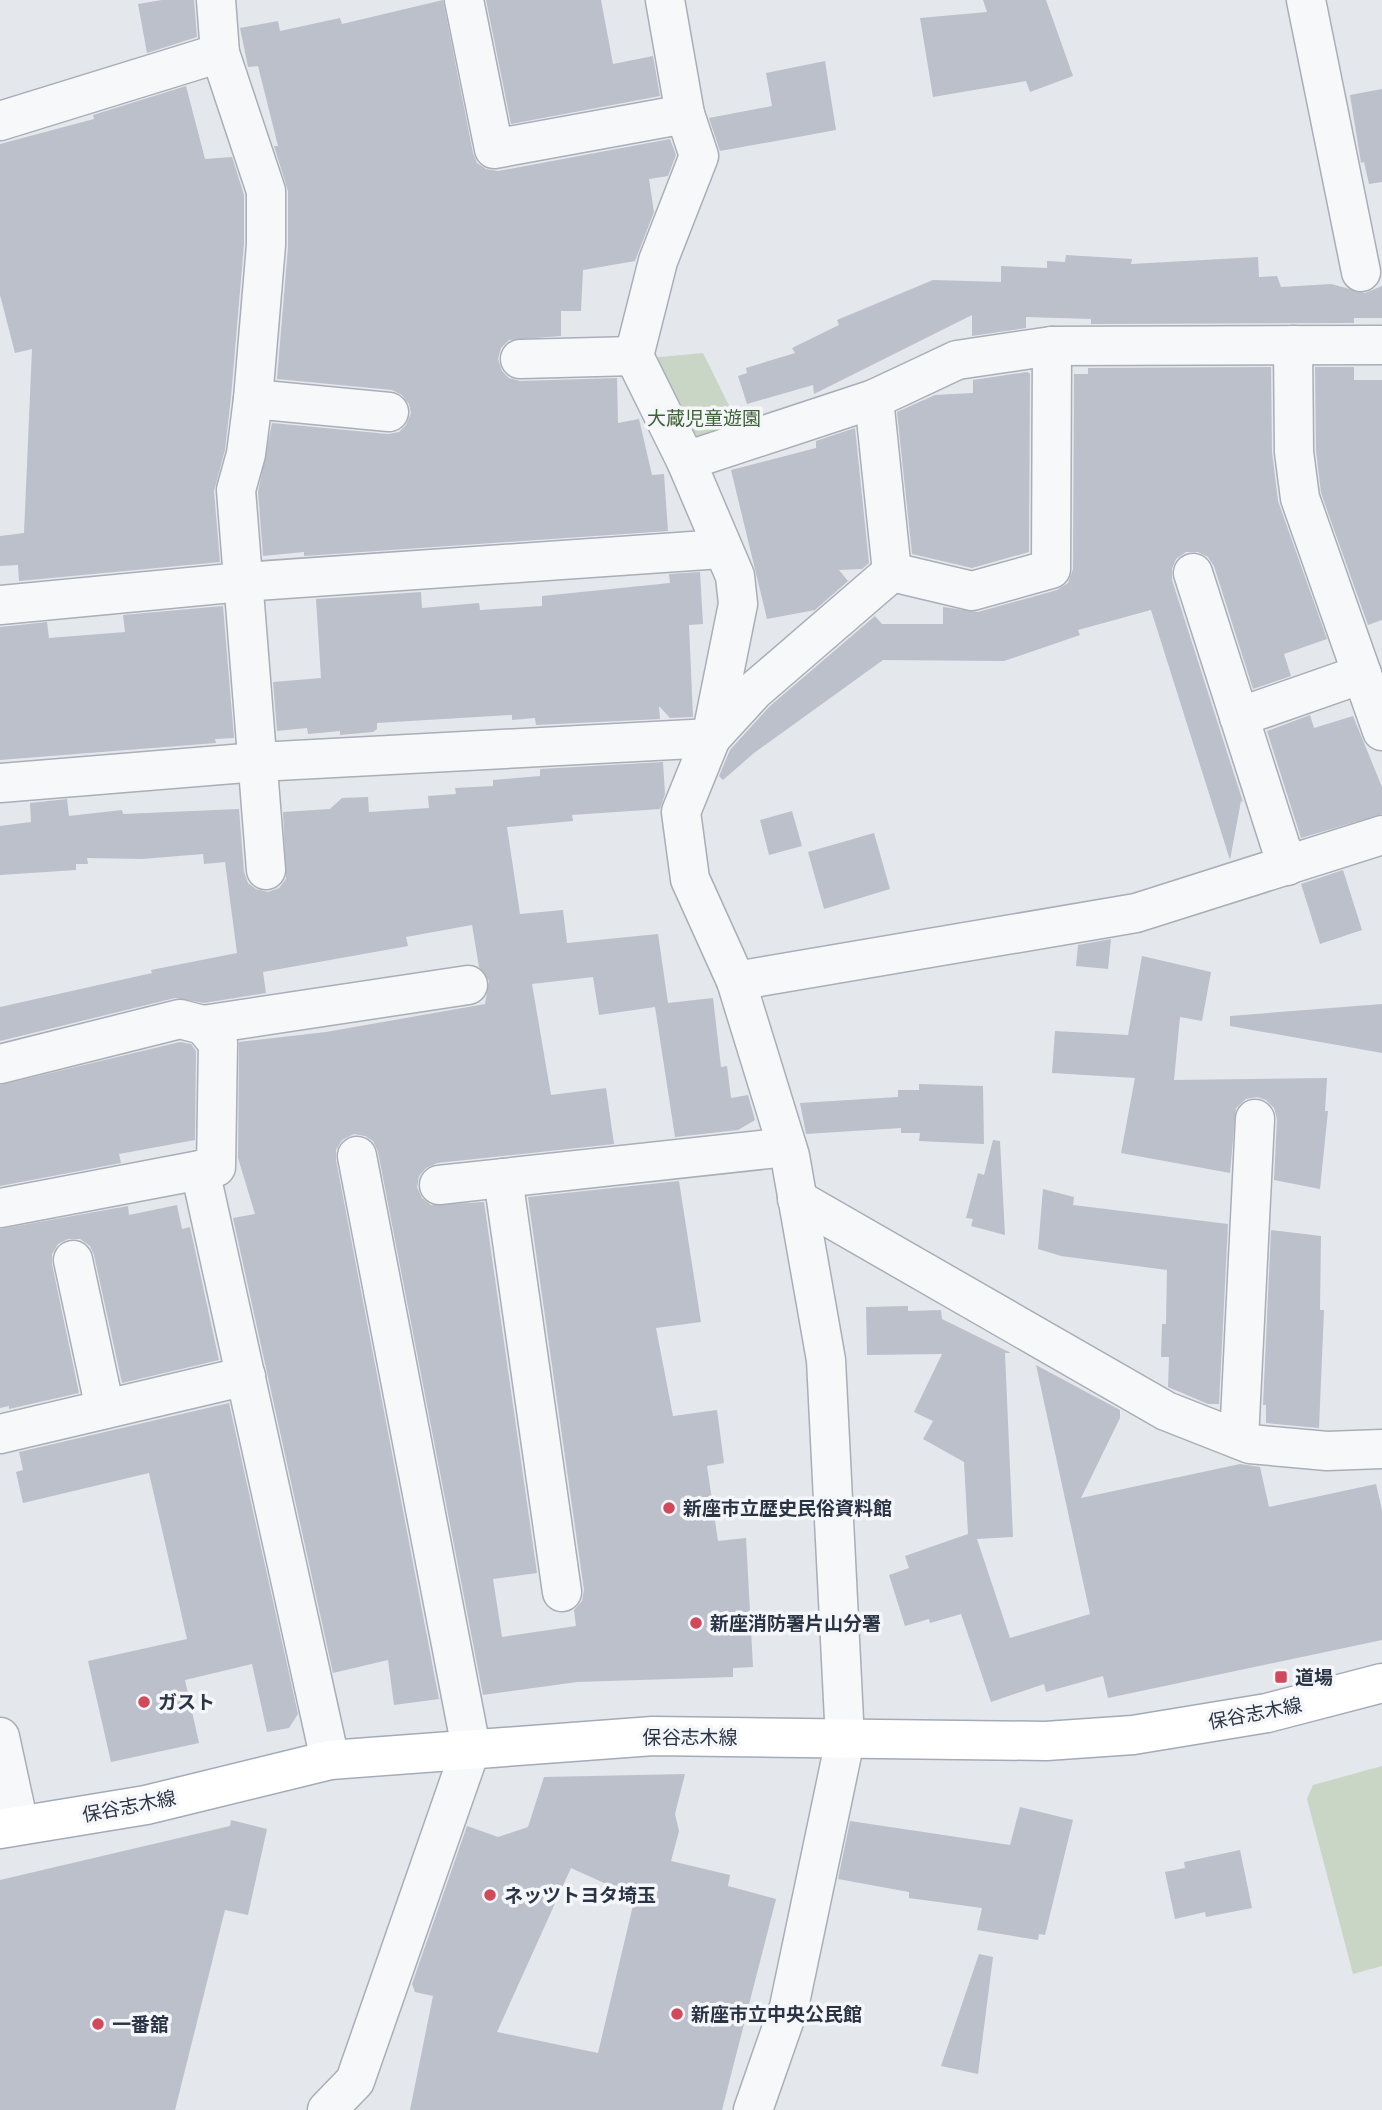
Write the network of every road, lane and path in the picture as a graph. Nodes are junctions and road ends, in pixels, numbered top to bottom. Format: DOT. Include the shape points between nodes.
graph roads {
  1 [pos="216,0"];
  2 [pos="464,0"];
  3 [pos="665,0"];
  4 [pos="1306,0"];
  5 [pos="220,53"];
  6 [pos="685,114"];
  7 [pos="0,121"];
  8 [pos="1362,272"];
  9 [pos="1293,345"];
  10 [pos="1382,345"];
  11 [pos="1052,346"];
  12 [pos="634,356"];
  13 [pos="520,359"];
  14 [pos="253,399"];
  15 [pos="874,399"];
  16 [pos="389,412"];
  17 [pos="686,461"];
  18 [pos="721,549"];
  19 [pos="892,572"];
  20 [pos="1193,573"];
  21 [pos="242,582"];
  22 [pos="0,605"];
  23 [pos="1362,674"];
  24 [pos="1240,717"];
  25 [pos="1382,731"];
  26 [pos="711,738"];
  27 [pos="258,762"];
  28 [pos="0,783"];
  29 [pos="1382,835"];
  30 [pos="1287,866"];
  31 [pos="266,870"];
  32 [pos="736,981"];
  33 [pos="468,985"];
  34 [pos="203,1025"];
  35 [pos="0,1064"];
  36 [pos="1255,1119"];
  37 [pos="787,1147"];
  38 [pos="357,1156"];
  39 [pos="200,1170"];
  40 [pos="503,1178"];
  41 [pos="439,1185"];
  42 [pos="797,1199"];
  43 [pos="0,1208"];
  44 [pos="73,1260"];
  45 [pos="246,1376"];
  46 [pos="105,1409"];
  47 [pos="0,1434"];
  48 [pos="1238,1439"];
  49 [pos="1382,1449"];
  50 [pos="562,1592"];
  51 [pos="1382,1683"];
  52 [pos="0,1737"];
  53 [pos="845,1740"];
  54 [pos="471,1748"];
  55 [pos="330,1760"];
  56 [pos="10,1827"];
  57 [pos="327,2110"];
  58 [pos="753,2110"];
  1 -- 5 [label="street"];
  2 -- 6 [label="street" via="494,149"];
  3 -- 6 [label="street"];
  4 -- 8 [label="street"];
  5 -- 7 [label="street"];
  5 -- 14 [label="street" via="266,191"];
  6 -- 12 [label="street" via="699,156 658,261"];
  9 -- 10 [label="street"];
  9 -- 11 [label="street"];
  9 -- 23 [label="street" via="1294,452 1300,498"];
  11 -- 15 [label="street" via="957,360"];
  11 -- 19 [label="street" via="1051,569 972,591"];
  12 -- 13 [label="street"];
  12 -- 17 [label="street"];
  14 -- 16 [label="street"];
  14 -- 21 [label="street" via="236,490"];
  15 -- 17 [label="street"];
  15 -- 19 [label="street"];
  17 -- 18 [label="street"];
  18 -- 21 [label="street"];
  18 -- 26 [label="street" via="734,576 738,604"];
  19 -- 26 [label="street" via="755,690"];
  20 -- 24 [label="street"];
  21 -- 22 [label="street"];
  21 -- 27 [label="street"];
  23 -- 24 [label="street"];
  23 -- 25 [label="street"];
  24 -- 30 [label="street"];
  26 -- 27 [label="street"];
  26 -- 32 [label="street" via="681,812 690,879"];
  27 -- 28 [label="street"];
  27 -- 31 [label="street"];
  29 -- 30 [label="street"];
  30 -- 32 [label="street" via="1136,913"];
  32 -- 37 [label="street"];
  33 -- 34 [label="street"];
  34 -- 35 [label="street" via="180,1019"];
  34 -- 39 [label="street" via="219,1043 216,1167"];
  36 -- 48 [label="street"];
  37 -- 40 [label="street"];
  37 -- 42 [label="street"];
  38 -- 54 [label="street"];
  39 -- 43 [label="street"];
  39 -- 45 [label="street"];
  40 -- 41 [label="street"];
  40 -- 50 [label="street"];
  42 -- 48 [label="street" via="1166,1411"];
  42 -- 53 [label="street" via="825,1360"];
  44 -- 46 [label="street"];
  45 -- 46 [label="street"];
  45 -- 55 [label="street"];
  46 -- 47 [label="street"];
  48 -- 49 [label="street" via="1327,1451"];
  51 -- 53 [label="main road, 保谷志木線" via="1267,1713 1133,1735 1046,1741"];
  52 -- 56 [label="street"];
  53 -- 54 [label="main road, 保谷志木線" via="653,1736"];
  53 -- 58 [label="street" via="789,2007"];
  54 -- 55 [label="main road, 保谷志木線"];
  54 -- 57 [label="street" via="355,2081"];
  55 -- 56 [label="main road, 保谷志木線" via="146,1805"];
}
